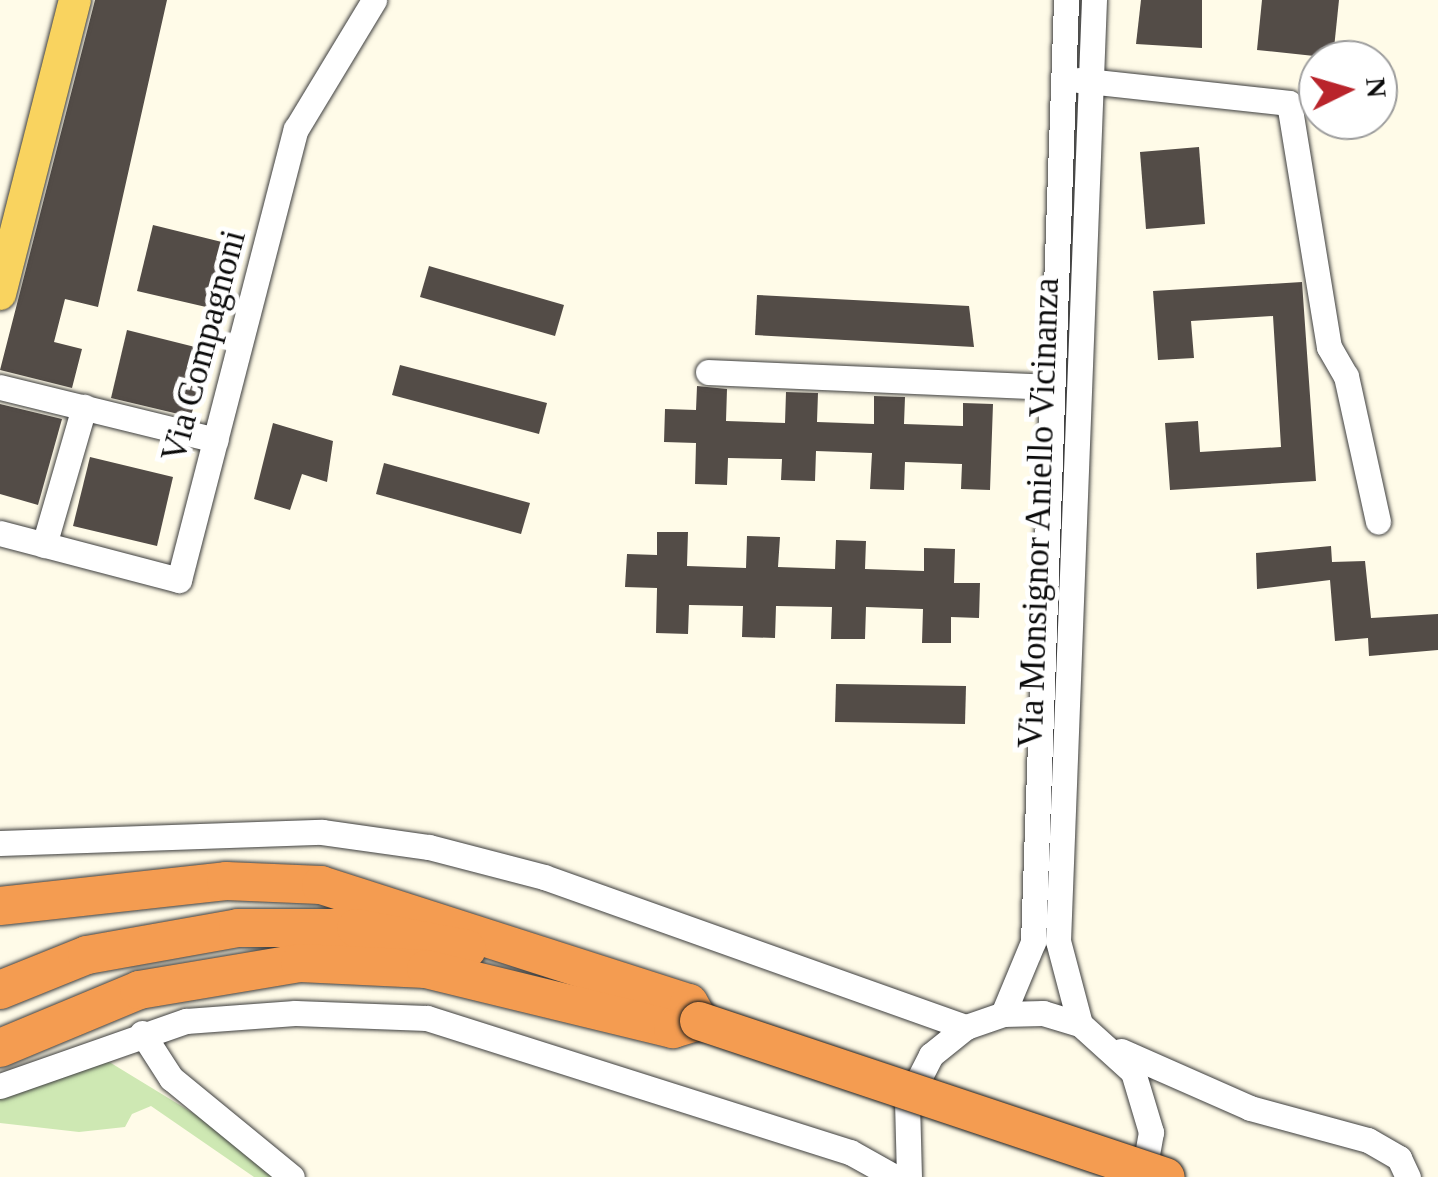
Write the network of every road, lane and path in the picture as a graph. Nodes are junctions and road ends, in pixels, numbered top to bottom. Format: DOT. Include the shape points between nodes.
graph roads {
  1 [pos="75,0"];
  2 [pos="374,0"];
  3 [pos="1066,0"];
  4 [pos="1094,0"];
  5 [pos="1063,78"];
  6 [pos="1090,81"];
  7 [pos="0,294"];
  8 [pos="708,372"];
  9 [pos="0,387"];
  10 [pos="1052,387"];
  11 [pos="84,408"];
  12 [pos="216,440"];
  13 [pos="1378,522"];
  14 [pos="0,533"];
  15 [pos="44,545"];
  16 [pos="0,842"];
  17 [pos="0,906"];
  18 [pos="0,990"];
  19 [pos="1004,1014"];
  20 [pos="699,1021"];
  21 [pos="1080,1024"];
  22 [pos="966,1027"];
  23 [pos="134,1034"];
  24 [pos="1110,1044"];
  25 [pos="0,1048"];
  26 [pos="0,1086"];
  27 [pos="292,1177"];
  28 [pos="895,1177"];
  29 [pos="909,1177"];
  30 [pos="1143,1177"];
  31 [pos="1166,1177"];
  32 [pos="1408,1177"];
  1 -- 7 [label="main road"];
  2 -- 12 [label="street, Via Compagnoni" via="296,129"];
  3 -- 5 [label="street, Via Monsignor Aniello Vicinanza"];
  4 -- 6 [label="street, Via Monsignor Aniello Vicinanza"];
  5 -- 6 [label="street"];
  5 -- 10 [label="street, Via Monsignor Aniello Vicinanza"];
  6 -- 13 [label="street" via="1289,102 1330,347 1346,376"];
  6 -- 21 [label="street, Via Monsignor Aniello Vicinanza" via="1058,941"];
  8 -- 10 [label="street"];
  9 -- 11 [label="street"];
  10 -- 19 [label="street, Via Monsignor Aniello Vicinanza" via="1033,942"];
  11 -- 12 [label="street"];
  11 -- 15 [label="street"];
  12 -- 15 [label="street, Via Compagnoni" via="178,580"];
  14 -- 15 [label="street"];
  16 -- 22 [label="street" via="322,832 429,847 544,877"];
  17 -- 20 [label="highway" via="226,881 321,885 689,1003"];
  18 -- 20 [label="highway" via="87,955 191,932 356,928 489,954"];
  19 -- 21 [label="street" via="1043,1013"];
  19 -- 22 [label="street"];
  20 -- 25 [label="highway" via="673,1030 426,968 300,963 139,990"];
  20 -- 31 [label="highway, bridge"];
  21 -- 24 [label="street"];
  22 -- 29 [label="street" via="931,1056 907,1102"];
  23 -- 26 [label="street"];
  23 -- 27 [label="street" via="171,1078"];
  23 -- 28 [label="street" via="224,1015 427,1018 850,1152"];
  24 -- 30 [label="street" via="1146,1104"];
  24 -- 32 [label="street" via="1250,1108 1368,1140 1399,1158"];
}
